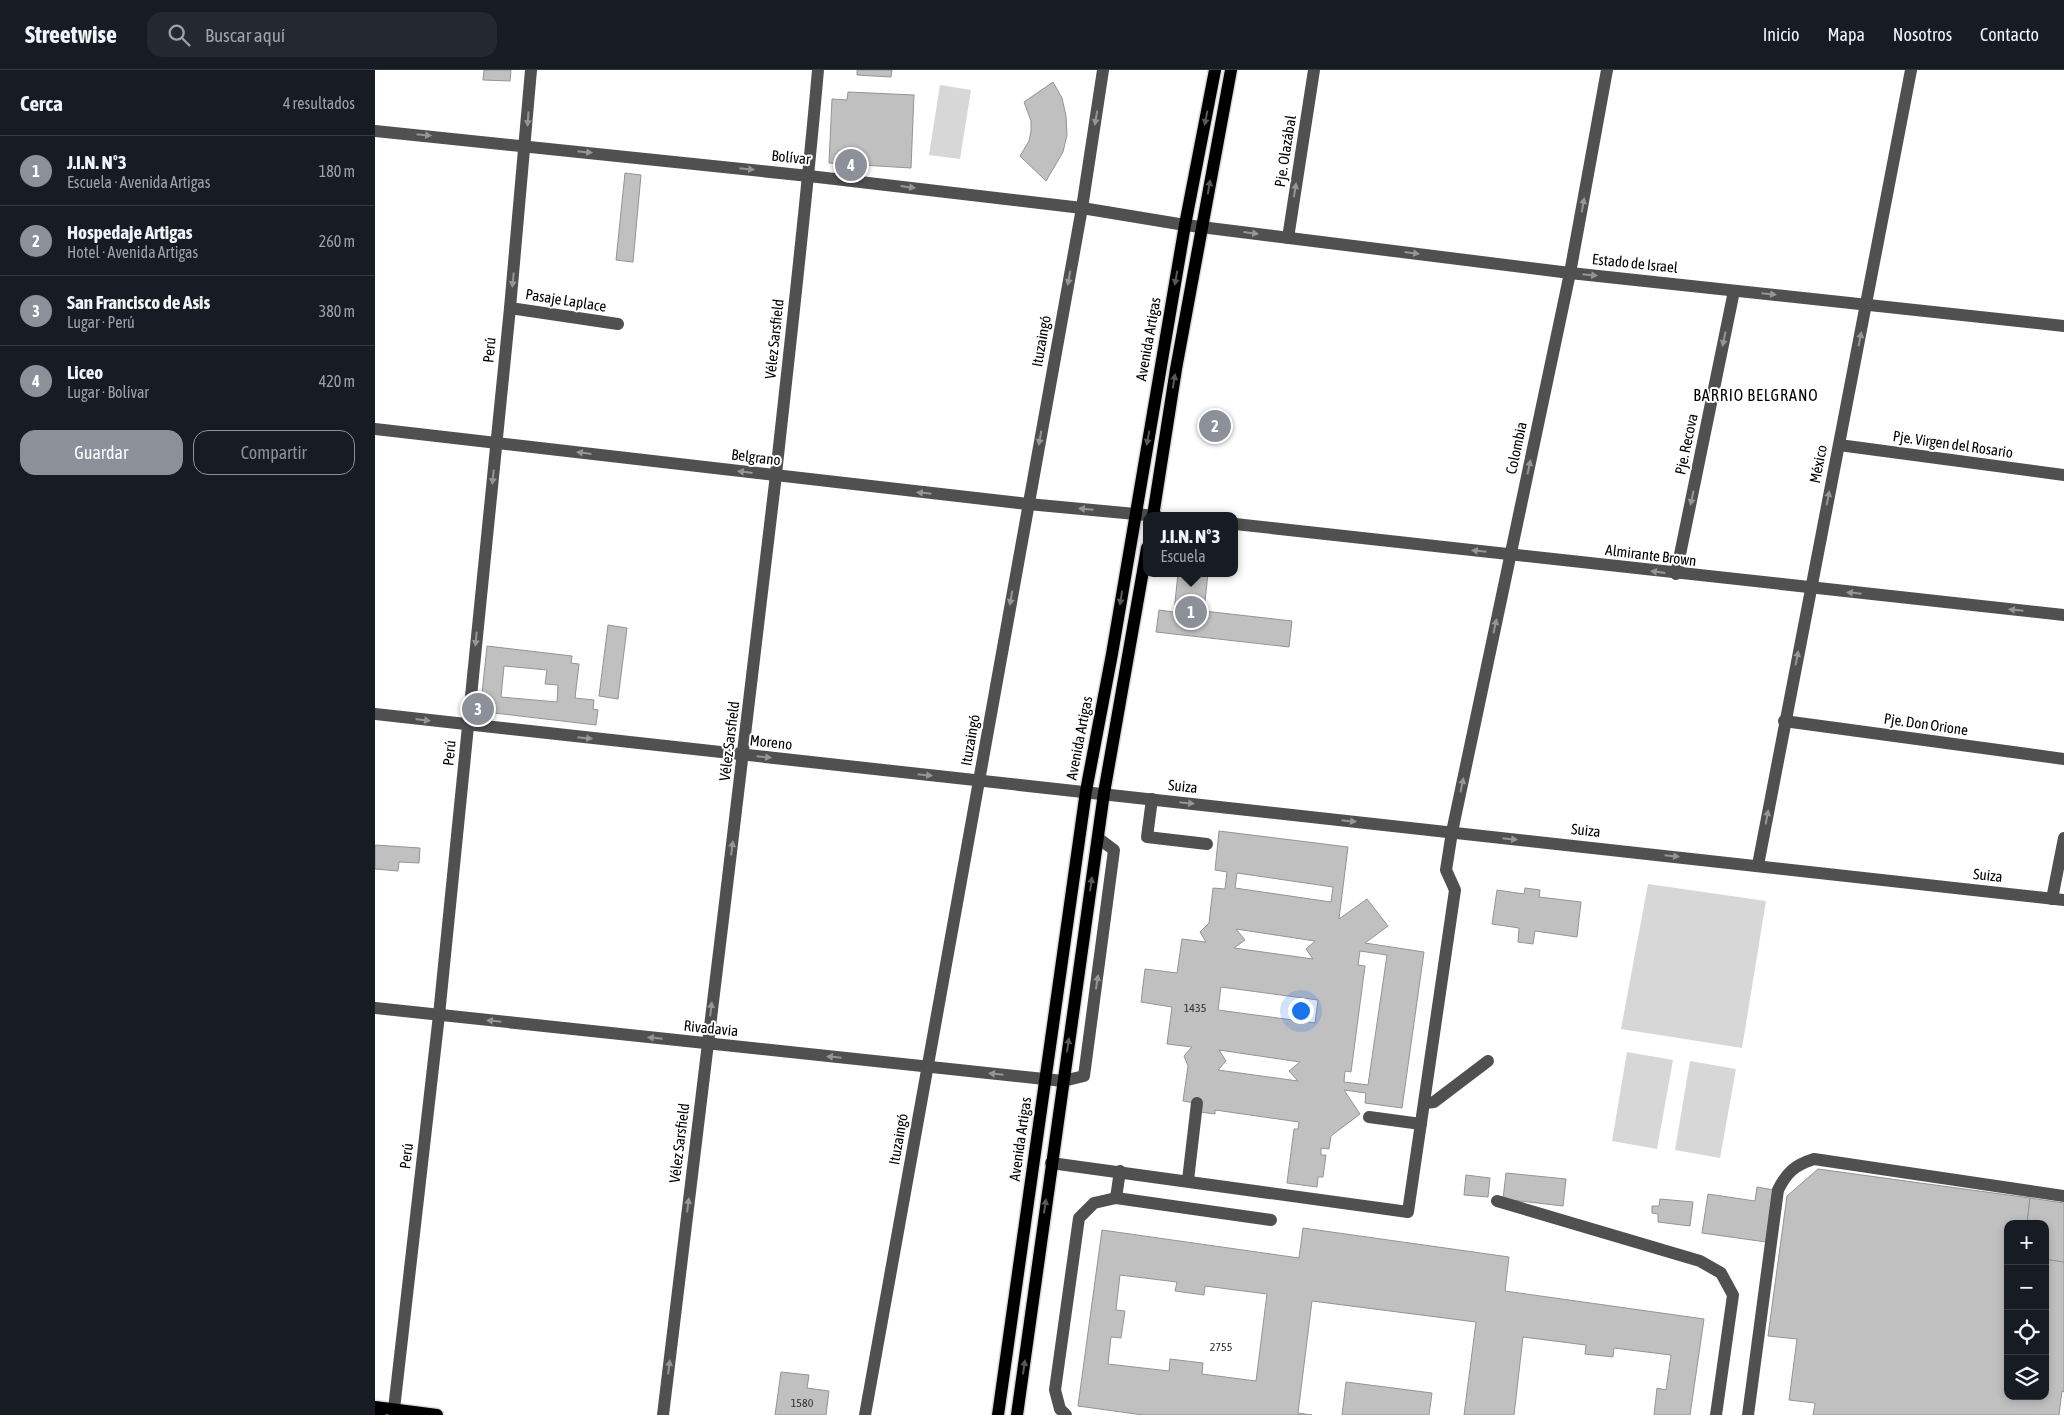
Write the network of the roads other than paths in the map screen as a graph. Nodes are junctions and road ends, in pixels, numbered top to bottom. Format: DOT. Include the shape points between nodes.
graph roads {
  1 [pos="531,70"];
  2 [pos="818,70"];
  3 [pos="1103,70"];
  4 [pos="1215,70"];
  5 [pos="1231,70"];
  6 [pos="1314,70"];
  7 [pos="1607,70"];
  8 [pos="1911,70"];
  9 [pos="375,130"];
  10 [pos="526,146"];
  11 [pos="809,176"];
  12 [pos="1081,208"];
  13 [pos="1185,224"];
  14 [pos="1202,227"];
  15 [pos="1287,238"];
  16 [pos="1570,272"];
  17 [pos="1734,291"];
  18 [pos="1868,304"];
  19 [pos="510,308"];
  20 [pos="618,324"];
  21 [pos="2064,326"];
  22 [pos="375,429"];
  23 [pos="497,443"];
  24 [pos="1839,445"];
  25 [pos="2064,475"];
  26 [pos="775,476"];
  27 [pos="1028,504"];
  28 [pos="1154,512"];
  29 [pos="1135,513"];
  30 [pos="1143,514"];
  31 [pos="1238,524"];
  32 [pos="1510,554"];
  33 [pos="1143,571"];
  34 [pos="1676,574"];
  35 [pos="1810,588"];
  36 [pos="2064,615"];
  37 [pos="375,714"];
  38 [pos="1784,721"];
  39 [pos="468,725"];
  40 [pos="744,755"];
  41 [pos="2064,759"];
  42 [pos="979,782"];
  43 [pos="1086,791"];
  44 [pos="1104,793"];
  45 [pos="1152,799"];
  46 [pos="1452,832"];
  47 [pos="1098,838"];
  48 [pos="2064,838"];
  49 [pos="1207,844"];
  50 [pos="1758,865"];
  51 [pos="2058,899"];
  52 [pos="375,1008"];
  53 [pos="439,1015"];
  54 [pos="707,1043"];
  55 [pos="1488,1061"];
  56 [pos="927,1067"];
  57 [pos="1044,1080"];
  58 [pos="1063,1081"];
  59 [pos="1197,1103"];
  60 [pos="1424,1103"];
  61 [pos="1369,1117"];
  62 [pos="1421,1124"];
  63 [pos="1051,1163"];
  64 [pos="1120,1172"];
  65 [pos="1188,1180"];
  66 [pos="2064,1196"];
  67 [pos="1116,1198"];
  68 [pos="1497,1201"];
  69 [pos="1271,1220"];
  70 [pos="375,1406"];
  71 [pos="394,1409"];
  72 [pos="437,1415"];
  73 [pos="663,1415"];
  74 [pos="865,1415"];
  75 [pos="998,1415"];
  76 [pos="1017,1415"];
  77 [pos="1066,1415"];
  78 [pos="1716,1415"];
  79 [pos="1748,1415"];
  1 -- 10 [label="street, Perú, one-way"];
  2 -- 11 [label="street, Vélez Sarsfield"];
  3 -- 12 [label="street, Ituzaingó, one-way"];
  4 -- 13 [label="main road, Avenida Artigas, one-way"];
  14 -- 5 [label="main road, one-way"];
  15 -- 6 [label="street, Pje. Olazábal, one-way"];
  16 -- 7 [label="street, Colombia, one-way"];
  8 -- 18 [label="street, México"];
  9 -- 10 [label="street, Bolívar, one-way"];
  10 -- 11 [label="street, Bolívar, one-way"];
  10 -- 19 [label="street, Perú, one-way"];
  11 -- 12 [label="street, Bolívar, one-way"];
  11 -- 26 [label="street, Vélez Sarsfield"];
  12 -- 13 [label="street, Bolívar"];
  12 -- 27 [label="street, Ituzaingó, one-way"];
  13 -- 14 [label="street, Bolívar"];
  13 -- 29 [label="main road, Avenida Artigas, one-way"];
  14 -- 15 [label="street, Estado de Israel, one-way"];
  28 -- 14 [label="main road, one-way"];
  15 -- 16 [label="street, Estado de Israel, one-way"];
  16 -- 17 [label="street, Estado de Israel, one-way"];
  32 -- 16 [label="street, Colombia, one-way"];
  17 -- 18 [label="street, Estado de Israel, one-way"];
  17 -- 34 [label="street, Pje. Recova, one-way"];
  18 -- 21 [label="street, Estado de Israel"];
  24 -- 18 [label="street, México, one-way"];
  19 -- 20 [label="street, Pasaje Laplace"];
  19 -- 23 [label="street, Perú"];
  22 -- 23 [label="street, Belgrano"];
  26 -- 23 [label="street, Belgrano, one-way"];
  23 -- 39 [label="street, Perú, one-way"];
  24 -- 25 [label="street, Pje. Virgen del Rosario"];
  35 -- 24 [label="street, México, one-way"];
  27 -- 26 [label="street, Belgrano, one-way"];
  26 -- 40 [label="street, Vélez Sarsfield"];
  29 -- 27 [label="street, Belgrano, one-way"];
  27 -- 42 [label="street, Ituzaingó, one-way"];
  29 -- 30 [label="street"];
  29 -- 43 [label="main road, Avenida Artigas, one-way"];
  32 -- 31 [label="street, Almirante Brown, one-way"];
  34 -- 32 [label="street, Almirante Brown, one-way"];
  46 -- 32 [label="street, Colombia, one-way"];
  33 -- 44 [label="main road"];
  34 -- 35 [label="street, Almirante Brown"];
  36 -- 35 [label="street, Almirante Brown, one-way"];
  38 -- 35 [label="street, México, one-way"];
  37 -- 39 [label="street, Moreno, one-way"];
  38 -- 41 [label="street, Pje. Don Orione"];
  50 -- 38 [label="street, México, one-way"];
  39 -- 40 [label="street, Moreno, one-way"];
  39 -- 53 [label="street, Perú"];
  40 -- 42 [label="street, Moreno, one-way"];
  54 -- 40 [label="street, Vélez Sarsfield, one-way"];
  42 -- 43 [label="street, Moreno"];
  42 -- 56 [label="street, Ituzaingó"];
  43 -- 44 [label="street, Moreno"];
  43 -- 57 [label="main road, Avenida Artigas"];
  44 -- 45 [label="street, Suiza"];
  44 -- 47 [label="main road"];
  45 -- 46 [label="street, Suiza, one-way"];
  45 -- 49 [label="street" via="1147,837"];
  46 -- 50 [label="street, Suiza, one-way"];
  46 -- 60 [label="street, Colombia" via="1446,870 1455,890"];
  58 -- 47 [label="main road, one-way"];
  58 -- 47 [label="street, one-way" via="1085,1076 1114,850"];
  48 -- 51 [label="street"];
  50 -- 51 [label="street, Suiza"];
  52 -- 53 [label="street, Rivadavia"];
  54 -- 53 [label="street, Rivadavia, one-way"];
  53 -- 71 [label="street, Perú"];
  56 -- 54 [label="street, Rivadavia, one-way"];
  73 -- 54 [label="street, Vélez Sarsfield, one-way"];
  55 -- 60 [label="street" via="1434,1102"];
  57 -- 56 [label="street, Rivadavia, one-way"];
  56 -- 74 [label="street, Ituzaingó"];
  57 -- 58 [label="street, Rivadavia"];
  57 -- 75 [label="main road, Avenida Artigas"];
  58 -- 63 [label="main road"];
  59 -- 65 [label="street"];
  60 -- 62 [label="street, Colombia"];
  61 -- 62 [label="street"];
  62 -- 65 [label="street, Colombia" via="1408,1212"];
  63 -- 64 [label="street"];
  76 -- 63 [label="main road, one-way"];
  64 -- 65 [label="street"];
  64 -- 67 [label="street"];
  66 -- 79 [label="street" via="1814,1159 1799,1163 1787,1173 1778,1190"];
  67 -- 69 [label="street"];
  67 -- 77 [label="street" via="1094,1202 1079,1218 1055,1390 1060,1409"];
  68 -- 78 [label="street" via="1700,1261 1721,1273 1733,1295"];
  70 -- 71 [label="main road"];
  71 -- 72 [label="main road"];
}
